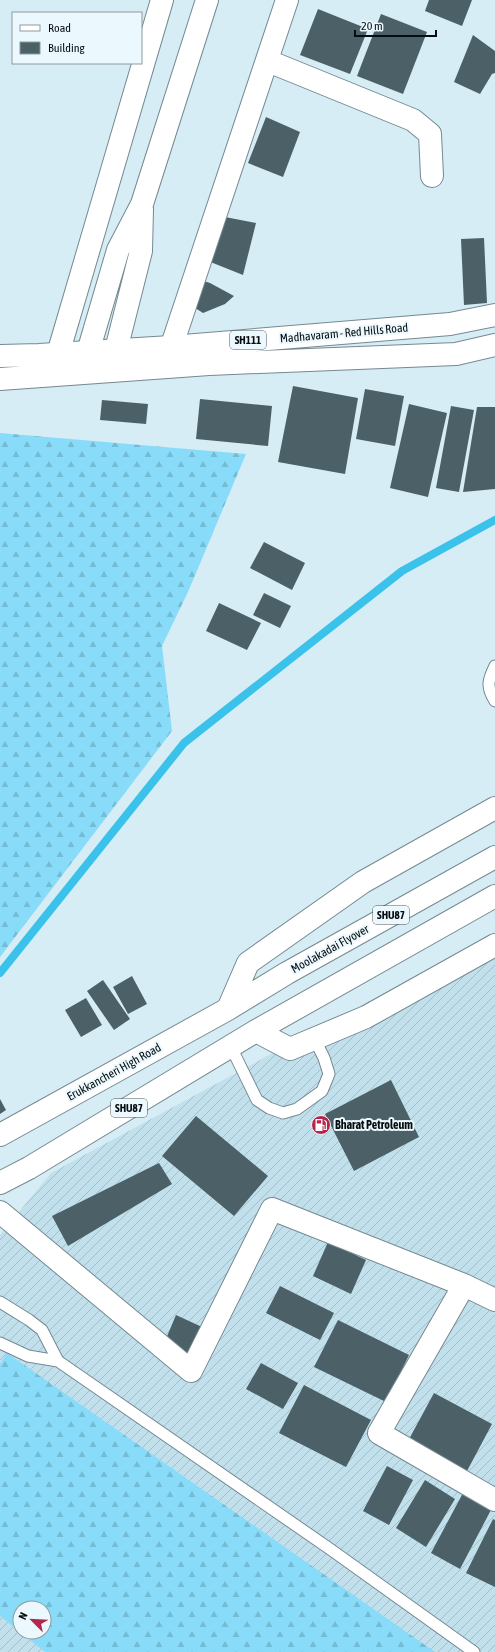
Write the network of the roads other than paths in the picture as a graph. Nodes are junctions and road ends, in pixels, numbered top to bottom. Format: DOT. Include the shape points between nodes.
graph roads {
  1 [pos="162,0"];
  2 [pos="207,0"];
  3 [pos="287,0"];
  4 [pos="268,61"];
  5 [pos="432,176"];
  6 [pos="142,204"];
  7 [pos="495,315"];
  8 [pos="495,345"];
  9 [pos="171,346"];
  10 [pos="116,350"];
  11 [pos="88,352"];
  12 [pos="58,354"];
  13 [pos="0,356"];
  14 [pos="165,368"];
  15 [pos="0,379"];
  16 [pos="495,666"];
  17 [pos="495,701"];
  18 [pos="495,808"];
  19 [pos="495,857"];
  20 [pos="495,896"];
  21 [pos="495,944"];
  22 [pos="228,1009"];
  23 [pos="256,1031"];
  24 [pos="314,1038"];
  25 [pos="231,1047"];
  26 [pos="0,1135"];
  27 [pos="0,1183"];
  28 [pos="0,1212"];
  29 [pos="464,1285"];
  30 [pos="495,1300"];
  31 [pos="0,1302"];
  32 [pos="0,1343"];
  33 [pos="58,1361"];
  34 [pos="495,1500"];
  35 [pos="474,1652"];
  1 -- 12 [label="main road"];
  2 -- 6 [label="main road"];
  3 -- 4 [label="main road"];
  4 -- 5 [label="main road" via="413,120 430,134"];
  4 -- 9 [label="main road"];
  6 -- 10 [label="main road" via="141,251"];
  6 -- 11 [label="main road" via="118,250"];
  7 -- 9 [label="main road, Madhavaram - Red Hills Road / SH111" via="450,324"];
  8 -- 14 [label="main road, Madhavaram - Red Hills Road / SH111" via="456,354"];
  9 -- 10 [label="main road, Madhavaram - Red Hills Road / SH111"];
  9 -- 14 [label="main road"];
  10 -- 11 [label="main road, Madhavaram - Red Hills Road / SH111"];
  11 -- 12 [label="main road, Madhavaram - Red Hills Road / SH111"];
  12 -- 13 [label="main road, Madhavaram - Red Hills Road / SH111"];
  14 -- 15 [label="main road, Madhavaram - Red Hills Road / SH111"];
  16 -- 17 [label="lane" via="489,678 489,692"];
  18 -- 22 [label="main road" via="362,882 248,963"];
  19 -- 22 [label="main road, Moolakadai Flyover / SHU87" via="287,973"];
  20 -- 23 [label="main road, SHU87"];
  21 -- 24 [label="main road" via="366,1017"];
  22 -- 26 [label="main road, Erukkancheri High Road / SHU87"];
  23 -- 24 [label="main road" via="290,1048"];
  23 -- 25 [label="main road, SHU87"];
  24 -- 25 [label="lane" via="329,1074 322,1091 297,1109 283,1113 257,1100"];
  25 -- 27 [label="main road, SHU87"];
  28 -- 29 [label="main road" via="191,1371 272,1209"];
  29 -- 30 [label="main road"];
  29 -- 34 [label="main road" via="379,1433"];
  31 -- 33 [label="lane" via="42,1330"];
  32 -- 33 [label="lane" via="28,1356"];
  33 -- 35 [label="lane"];
}
